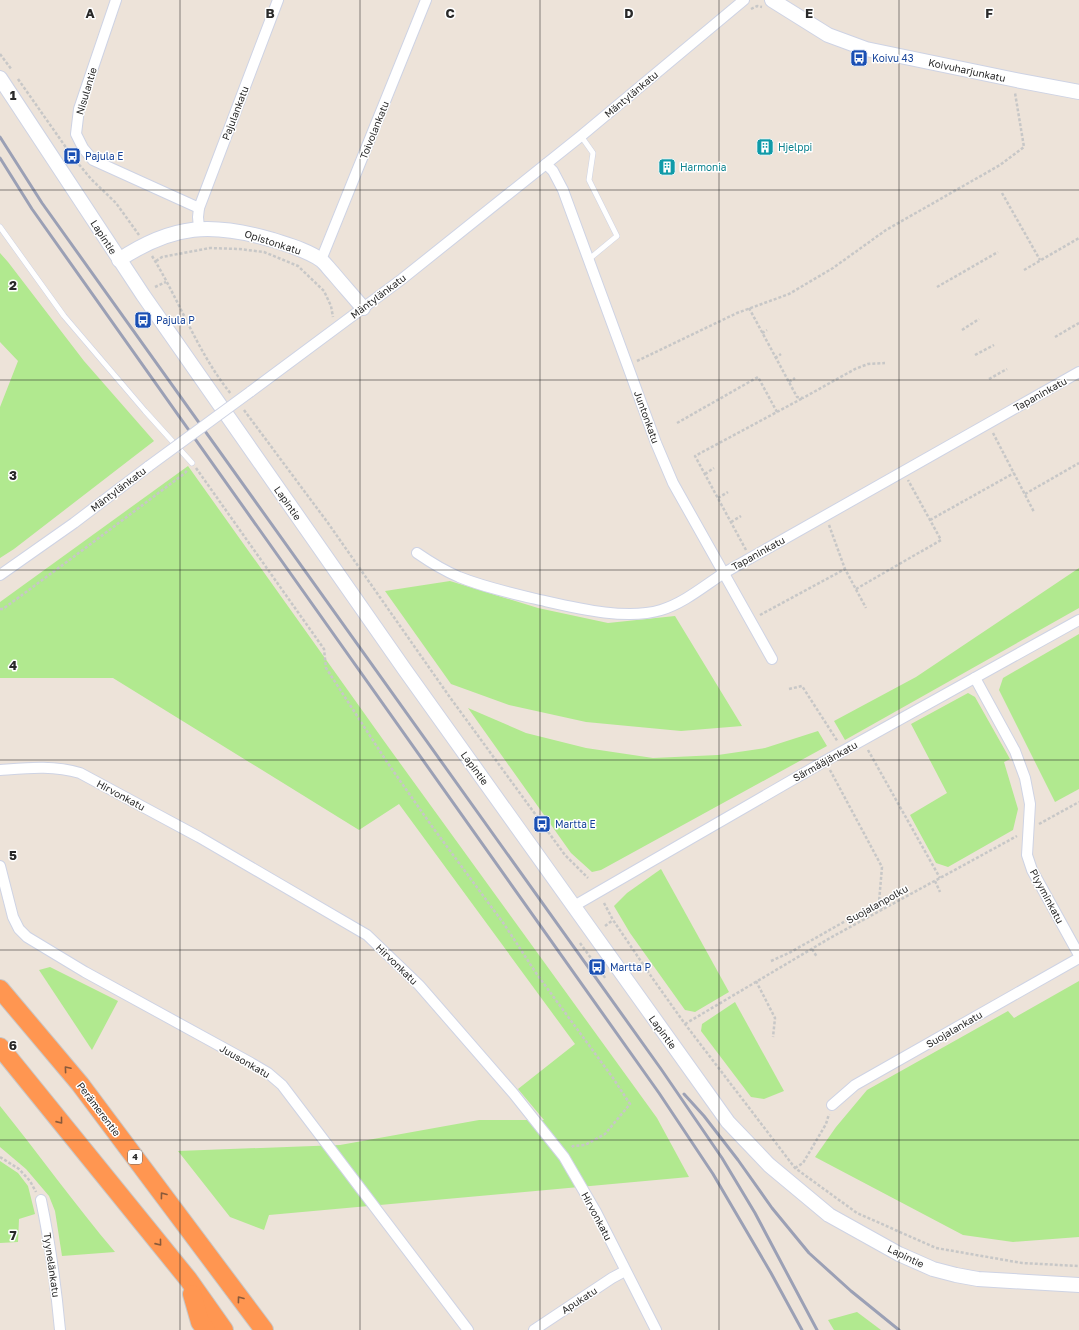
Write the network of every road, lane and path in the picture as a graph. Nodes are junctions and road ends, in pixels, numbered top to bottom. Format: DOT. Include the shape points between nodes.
graph roads {
  1 [pos="116,0"];
  2 [pos="278,0"];
  3 [pos="426,0"];
  4 [pos="744,0"];
  5 [pos="772,0"];
  6 [pos="0,54"];
  7 [pos="0,78"];
  8 [pos="1016,80"];
  9 [pos="1079,92"];
  10 [pos="581,136"];
  11 [pos="546,164"];
  12 [pos="1002,193"];
  13 [pos="199,208"];
  14 [pos="0,227"];
  15 [pos="199,228"];
  16 [pos="136,231"];
  17 [pos="1079,238"];
  18 [pos="210,244"];
  19 [pos="210,248"];
  20 [pos="998,252"];
  21 [pos="119,260"];
  22 [pos="321,260"];
  23 [pos="588,260"];
  24 [pos="1040,260"];
  25 [pos="1024,270"];
  26 [pos="166,282"];
  27 [pos="156,287"];
  28 [pos="937,287"];
  29 [pos="363,308"];
  30 [pos="749,308"];
  31 [pos="979,319"];
  32 [pos="334,320"];
  33 [pos="1079,323"];
  34 [pos="767,330"];
  35 [pos="962,330"];
  36 [pos="762,333"];
  37 [pos="1055,337"];
  38 [pos="994,345"];
  39 [pos="781,354"];
  40 [pos="975,355"];
  41 [pos="775,358"];
  42 [pos="885,363"];
  43 [pos="628,365"];
  44 [pos="1007,369"];
  45 [pos="1079,372"];
  46 [pos="794,378"];
  47 [pos="989,379"];
  48 [pos="789,382"];
  49 [pos="232,396"];
  50 [pos="803,398"];
  51 [pos="241,408"];
  52 [pos="777,412"];
  53 [pos="677,423"];
  54 [pos="988,423"];
  55 [pos="192,463"];
  56 [pos="1079,463"];
  57 [pos="714,468"];
  58 [pos="903,471"];
  59 [pos="1014,473"];
  60 [pos="705,474"];
  61 [pos="728,492"];
  62 [pos="1024,494"];
  63 [pos="718,498"];
  64 [pos="1034,512"];
  65 [pos="741,516"];
  66 [pos="825,516"];
  67 [pos="930,520"];
  68 [pos="731,522"];
  69 [pos="417,553"];
  70 [pos="750,558"];
  71 [pos="846,569"];
  72 [pos="724,573"];
  73 [pos="0,576"];
  74 [pos="856,589"];
  75 [pos="866,608"];
  76 [pos="0,609"];
  77 [pos="750,620"];
  78 [pos="1079,620"];
  79 [pos="772,659"];
  80 [pos="975,678"];
  81 [pos="789,689"];
  82 [pos="863,740"];
  83 [pos="844,750"];
  84 [pos="825,761"];
  85 [pos="0,770"];
  86 [pos="1079,802"];
  87 [pos="1029,830"];
  88 [pos="0,866"];
  89 [pos="588,878"];
  90 [pos="940,878"];
  91 [pos="935,881"];
  92 [pos="940,892"];
  93 [pos="604,902"];
  94 [pos="879,902"];
  95 [pos="574,906"];
  96 [pos="882,910"];
  97 [pos="613,920"];
  98 [pos="605,926"];
  99 [pos="580,943"];
  100 [pos="812,949"];
  101 [pos="1079,955"];
  102 [pos="817,957"];
  103 [pos="1079,958"];
  104 [pos="771,960"];
  105 [pos="606,979"];
  106 [pos="756,981"];
  107 [pos="0,989"];
  108 [pos="685,1024"];
  109 [pos="773,1037"];
  110 [pos="0,1047"];
  111 [pos="832,1105"];
  112 [pos="0,1157"];
  113 [pos="564,1157"];
  114 [pos="795,1168"];
  115 [pos="41,1200"];
  116 [pos="1079,1266"];
  117 [pos="626,1271"];
  118 [pos="188,1279"];
  119 [pos="1079,1285"];
  120 [pos="60,1330"];
  121 [pos="206,1330"];
  122 [pos="224,1330"];
  123 [pos="264,1330"];
  124 [pos="468,1330"];
  125 [pos="534,1330"];
  126 [pos="656,1330"];
  1 -- 13 [label="street, Nisulantie" via="79,109 76,134 92,160"];
  2 -- 13 [label="street, Pajulankatu"];
  3 -- 22 [label="street, Toivolankatu"];
  4 -- 10 [label="street, Mäntylänkatu"];
  5 -- 8 [label="main road, Koivuharjunkatu" via="828,35 850,44"];
  6 -- 16 [label="path" via="72,156 116,204"];
  7 -- 21 [label="main road, Lapintie"];
  8 -- 9 [label="main road, Koivuharjunkatu"];
  8 -- 30 [label="path" via="1015,91 1024,147 1000,165 886,230 833,268 789,294"];
  10 -- 11 [label="street, Mäntylänkatu"];
  10 -- 23 [label="lane" via="593,153 589,180 617,236"];
  11 -- 23 [label="street, Juntonkatu" via="553,171 563,190"];
  11 -- 29 [label="street, Mäntylänkatu"];
  12 -- 24 [label="path"];
  13 -- 15 [label="street, Pajulankatu"];
  14 -- 55 [label="lane" via="64,316"];
  15 -- 21 [label="main road, Opistonkatu" via="157,239 136,248"];
  15 -- 22 [label="main road, Opistonkatu" via="247,232 289,245"];
  17 -- 24 [label="path"];
  18 -- 19 [label="path"];
  19 -- 26 [label="path" via="162,257 156,262"];
  19 -- 32 [label="path" via="264,252 298,266 324,290"];
  20 -- 28 [label="path"];
  21 -- 95 [label="main road, Lapintie" via="396,657"];
  22 -- 29 [label="main road, Opistonkatu"];
  23 -- 43 [label="street, Juntonkatu"];
  24 -- 25 [label="path"];
  26 -- 27 [label="path"];
  26 -- 49 [label="path" via="203,352"];
  29 -- 73 [label="street, Mäntylänkatu, bridge"];
  30 -- 36 [label="path"];
  30 -- 43 [label="path"];
  31 -- 35 [label="path"];
  33 -- 37 [label="path"];
  34 -- 36 [label="path"];
  36 -- 41 [label="path"];
  38 -- 40 [label="path"];
  39 -- 41 [label="path"];
  41 -- 48 [label="path"];
  42 -- 50 [label="path" via="868,364 855,369"];
  43 -- 72 [label="street, Juntonkatu" via="673,483"];
  44 -- 47 [label="path"];
  45 -- 54 [label="street, Tapaninkatu"];
  46 -- 48 [label="path"];
  48 -- 50 [label="path" via="797,397"];
  50 -- 52 [label="path"];
  51 -- 89 [label="path" via="328,523 449,696 565,855"];
  52 -- 53 [label="path" via="758,377"];
  52 -- 60 [label="path" via="695,456"];
  54 -- 58 [label="street, Tapaninkatu"];
  54 -- 59 [label="path"];
  55 -- 76 [label="path" via="185,473 113,528"];
  55 -- 113 [label="path" via="324,649 326,668 387,762 630,1104 605,1134 585,1145 573,1146"];
  56 -- 62 [label="path"];
  57 -- 60 [label="path"];
  58 -- 66 [label="street, Tapaninkatu"];
  58 -- 67 [label="path"];
  59 -- 62 [label="path"];
  59 -- 67 [label="path"];
  60 -- 63 [label="path"];
  61 -- 63 [label="path"];
  62 -- 64 [label="path"];
  63 -- 68 [label="path"];
  65 -- 68 [label="path"];
  66 -- 70 [label="street, Tapaninkatu"];
  66 -- 71 [label="path"];
  67 -- 74 [label="path" via="941,540"];
  68 -- 70 [label="path"];
  69 -- 72 [label="street, Tapaninkatu" via="459,577 506,592 605,612 641,614 662,610 678,603"];
  70 -- 72 [label="street, Tapaninkatu"];
  71 -- 74 [label="path"];
  71 -- 77 [label="path"];
  72 -- 77 [label="street, Juntonkatu"];
  74 -- 75 [label="path"];
  77 -- 79 [label="street, Juntonkatu"];
  78 -- 80 [label="street, Särmääjänkatu"];
  80 -- 82 [label="street, Särmääjänkatu"];
  80 -- 87 [label="street, Plyyminkatu" via="1015,751 1025,778 1030,804"];
  81 -- 83 [label="path" via="802,686"];
  82 -- 83 [label="street, Särmääjänkatu"];
  82 -- 90 [label="path"];
  83 -- 84 [label="street, Särmääjänkatu"];
  84 -- 94 [label="path" via="882,867"];
  84 -- 95 [label="street, Särmääjänkatu"];
  85 -- 113 [label="street, Hirvonkatu" via="47,767 80,773 200,837 367,935 419,985 513,1093"];
  86 -- 87 [label="path, Suojalanpolku"];
  87 -- 90 [label="path, Suojalanpolku"];
  87 -- 101 [label="street, Plyyminkatu" via="1027,855 1032,870"];
  88 -- 124 [label="street, Juusonkatu" via="13,918 27,938 251,1063 282,1085"];
  90 -- 91 [label="path, Suojalanpolku"];
  91 -- 92 [label="path"];
  91 -- 96 [label="path, Suojalanpolku"];
  93 -- 97 [label="path"];
  94 -- 96 [label="path"];
  94 -- 104 [label="path"];
  95 -- 119 [label="main road, Lapintie" via="728,1122 769,1165 829,1215 898,1254 933,1269 978,1279"];
  96 -- 100 [label="path, Suojalanpolku"];
  97 -- 98 [label="path"];
  97 -- 108 [label="path"];
  99 -- 105 [label="path"];
  100 -- 102 [label="path"];
  100 -- 106 [label="path, Suojalanpolku"];
  103 -- 111 [label="street, Suojalankatu" via="856,1085"];
  106 -- 108 [label="path, Suojalanpolku"];
  106 -- 109 [label="path" via="775,1018"];
  123 -- 107 [label="highway, Perämerentie / 4, one-way" via="80,1084"];
  108 -- 114 [label="path"];
  110 -- 118 [label="highway, one-way"];
  111 -- 114 [label="path" via="826,1124 803,1163"];
  112 -- 115 [label="path" via="19,1169 30,1181"];
  113 -- 117 [label="street, Hirvonkatu"];
  114 -- 116 [label="path" via="857,1213 936,1248 1022,1263"];
  115 -- 120 [label="street, Tyynelänkatu" via="56,1283"];
  117 -- 125 [label="street, Apukatu"];
  117 -- 126 [label="street, Hirvonkatu"];
  118 -- 121 [label="highway" via="200,1322"];
  118 -- 122 [label="highway"];
}
